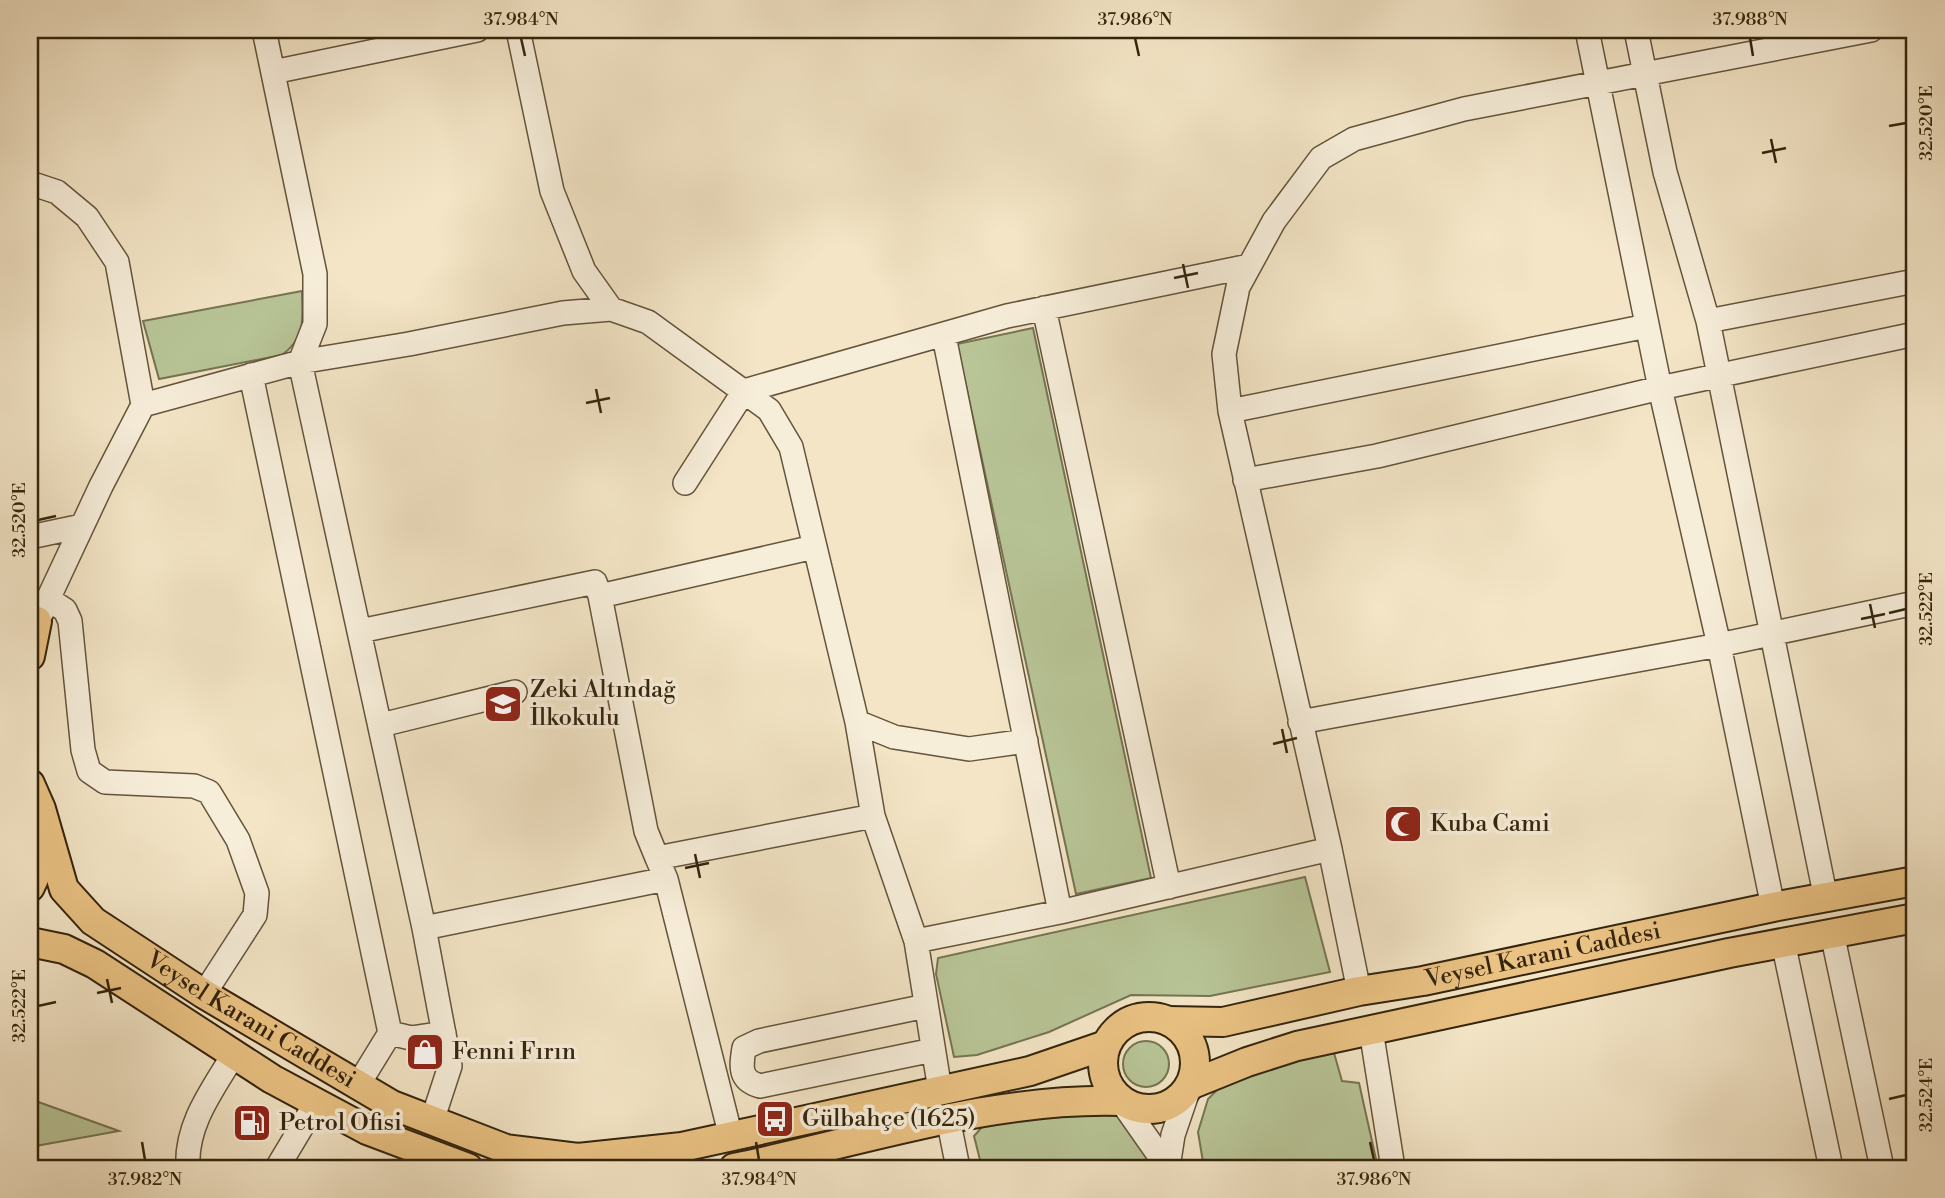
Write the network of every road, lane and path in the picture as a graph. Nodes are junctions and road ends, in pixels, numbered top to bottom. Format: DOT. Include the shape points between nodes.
graph roads {
  1 [pos="264,30"];
  2 [pos="477,30"];
  3 [pos="517,30"];
  4 [pos="1587,30"];
  5 [pos="1636,30"];
  6 [pos="1861,31"];
  7 [pos="273,72"];
  8 [pos="1645,75"];
  9 [pos="1598,83"];
  10 [pos="30,183"];
  11 [pos="1249,266"];
  12 [pos="1915,281"];
  13 [pos="1044,308"];
  14 [pos="611,309"];
  15 [pos="1708,321"];
  16 [pos="1647,326"];
  17 [pos="1915,334"];
  18 [pos="944,336"];
  19 [pos="300,362"];
  20 [pos="251,375"];
  21 [pos="1719,376"];
  22 [pos="1660,388"];
  23 [pos="744,391"];
  24 [pos="143,405"];
  25 [pos="1230,411"];
  26 [pos="1245,480"];
  27 [pos="685,483"];
  28 [pos="82,526"];
  29 [pos="30,537"];
  30 [pos="814,547"];
  31 [pos="600,596"];
  32 [pos="1915,603"];
  33 [pos="38,617"];
  34 [pos="360,631"];
  35 [pos="1772,633"];
  36 [pos="1719,645"];
  37 [pos="30,656"];
  38 [pos="515,692"];
  39 [pos="857,722"];
  40 [pos="1300,722"];
  41 [pos="381,725"];
  42 [pos="1026,741"];
  43 [pos="30,772"];
  44 [pos="35,797"];
  45 [pos="873,816"];
  46 [pos="1330,849"];
  47 [pos="662,868"];
  48 [pos="1915,881"];
  49 [pos="30,887"];
  50 [pos="1169,887"];
  51 [pos="1826,899"];
  52 [pos="1773,907"];
  53 [pos="1060,912"];
  54 [pos="1915,918"];
  55 [pos="424,928"];
  56 [pos="1832,933"];
  57 [pos="916,941"];
  58 [pos="30,942"];
  59 [pos="1783,942"];
  60 [pos="1359,991"];
  61 [pos="204,994"];
  62 [pos="926,1006"];
  63 [pos="1168,1021"];
  64 [pos="1371,1030"];
  65 [pos="390,1033"];
  66 [pos="444,1033"];
  67 [pos="1105,1045"];
  68 [pos="933,1050"];
  69 [pos="234,1054"];
  70 [pos="358,1085"];
  71 [pos="1190,1085"];
  72 [pos="940,1090"];
  73 [pos="1121,1101"];
  74 [pos="316,1103"];
  75 [pos="948,1118"];
  76 [pos="432,1121"];
  77 [pos="731,1137"];
  78 [pos="427,1161"];
  79 [pos="188,1168"];
  80 [pos="277,1168"];
  81 [pos="468,1168"];
  82 [pos="741,1168"];
  83 [pos="958,1168"];
  84 [pos="1168,1168"];
  85 [pos="1393,1168"];
  86 [pos="1831,1168"];
  87 [pos="1882,1168"];
  1 -- 7 [label="street"];
  2 -- 7 [label="street"];
  3 -- 14 [label="street" via="552,191 583,271"];
  4 -- 9 [label="street"];
  5 -- 8 [label="street"];
  6 -- 8 [label="street"];
  7 -- 19 [label="street" via="315,274 315,324"];
  8 -- 9 [label="street"];
  8 -- 15 [label="street" via="1665,172"];
  9 -- 11 [label="street" via="1464,109 1354,139 1321,158 1274,221"];
  9 -- 16 [label="street"];
  10 -- 24 [label="street" via="57,192 87,217 117,262"];
  11 -- 13 [label="street"];
  11 -- 25 [label="street" via="1238,287 1224,354"];
  12 -- 15 [label="street"];
  13 -- 18 [label="street"];
  13 -- 50 [label="street"];
  14 -- 19 [label="street" via="563,313"];
  14 -- 23 [label="street" via="648,322"];
  15 -- 21 [label="street"];
  16 -- 22 [label="street"];
  16 -- 25 [label="street"];
  17 -- 21 [label="street"];
  18 -- 23 [label="street"];
  18 -- 42 [label="street"];
  19 -- 20 [label="street"];
  19 -- 34 [label="street"];
  20 -- 24 [label="street"];
  20 -- 65 [label="street"];
  21 -- 22 [label="street"];
  21 -- 35 [label="street"];
  22 -- 26 [label="street" via="1377,456"];
  22 -- 36 [label="street"];
  23 -- 27 [label="street"];
  23 -- 30 [label="street" via="769,410 791,447"];
  24 -- 28 [label="street"];
  25 -- 26 [label="street"];
  26 -- 40 [label="street"];
  28 -- 29 [label="street"];
  28 -- 33 [label="street"];
  30 -- 31 [label="street"];
  30 -- 39 [label="street"];
  31 -- 34 [label="street" via="595,582"];
  31 -- 47 [label="street" via="646,831"];
  32 -- 35 [label="street"];
  33 -- 37 [label="main road"];
  33 -- 61 [label="street" via="65,610 70,621 89,771 105,782 194,786 209,792 238,840 257,893 255,915"];
  34 -- 41 [label="street"];
  35 -- 36 [label="street"];
  35 -- 51 [label="street"];
  36 -- 40 [label="street"];
  36 -- 52 [label="street"];
  38 -- 41 [label="street"];
  39 -- 42 [label="street" via="894,737 969,749"];
  39 -- 45 [label="street"];
  40 -- 46 [label="street"];
  41 -- 55 [label="street"];
  42 -- 53 [label="street"];
  43 -- 44 [label="main road"];
  44 -- 49 [label="main road" via="44,841"];
  44 -- 61 [label="main road, Veysel Karani Caddesi" via="64,889 93,921"];
  45 -- 47 [label="street"];
  45 -- 57 [label="street"];
  46 -- 50 [label="street"];
  46 -- 60 [label="street"];
  47 -- 55 [label="street"];
  47 -- 77 [label="street"];
  48 -- 51 [label="main road, Veysel Karani Caddesi"];
  50 -- 53 [label="street"];
  51 -- 52 [label="main road, Veysel Karani Caddesi"];
  52 -- 60 [label="main road, Veysel Karani Caddesi"];
  53 -- 57 [label="street"];
  54 -- 56 [label="main road, Veysel Karani Caddesi"];
  55 -- 66 [label="street"];
  56 -- 59 [label="main road, Veysel Karani Caddesi"];
  56 -- 87 [label="street"];
  57 -- 62 [label="street"];
  58 -- 69 [label="main road, Veysel Karani Caddesi" via="64,949 95,964"];
  59 -- 64 [label="main road, Veysel Karani Caddesi"];
  59 -- 86 [label="street"];
  60 -- 63 [label="main road, Veysel Karani Caddesi" via="1223,1022"];
  61 -- 70 [label="main road, Veysel Karani Caddesi"];
  62 -- 68 [label="street"];
  62 -- 68 [label="street" via="759,1041 744,1048 742,1064 745,1079 760,1086"];
  63 -- 67 [label="main road" via="1154,1017 1125,1023"];
  63 -- 71 [label="main road" via="1180,1029 1192,1048 1195,1070"];
  64 -- 71 [label="main road, Veysel Karani Caddesi" via="1297,1046"];
  64 -- 85 [label="street"];
  65 -- 66 [label="street" via="411,1038"];
  65 -- 70 [label="street"];
  66 -- 76 [label="street" via="450,1066"];
  67 -- 72 [label="main road, Veysel Karani Caddesi" via="1030,1071"];
  67 -- 73 [label="main road" via="1103,1075"];
  68 -- 72 [label="street"];
  69 -- 74 [label="main road, Veysel Karani Caddesi"];
  69 -- 79 [label="street" via="201,1109 187,1150"];
  70 -- 76 [label="main road, Veysel Karani Caddesi"];
  71 -- 73 [label="main road" via="1180,1097 1159,1108 1136,1108"];
  71 -- 84 [label="street" via="1173,1135"];
  72 -- 77 [label="main road, Veysel Karani Caddesi"];
  73 -- 75 [label="main road" via="999,1109"];
  73 -- 84 [label="street"];
  74 -- 78 [label="main road, Veysel Karani Caddesi"];
  74 -- 80 [label="street"];
  75 -- 82 [label="main road"];
  75 -- 83 [label="street"];
  76 -- 77 [label="main road, Veysel Karani Caddesi" via="506,1149 578,1158 626,1155"];
  78 -- 81 [label="main road, Veysel Karani Caddesi"];
}
